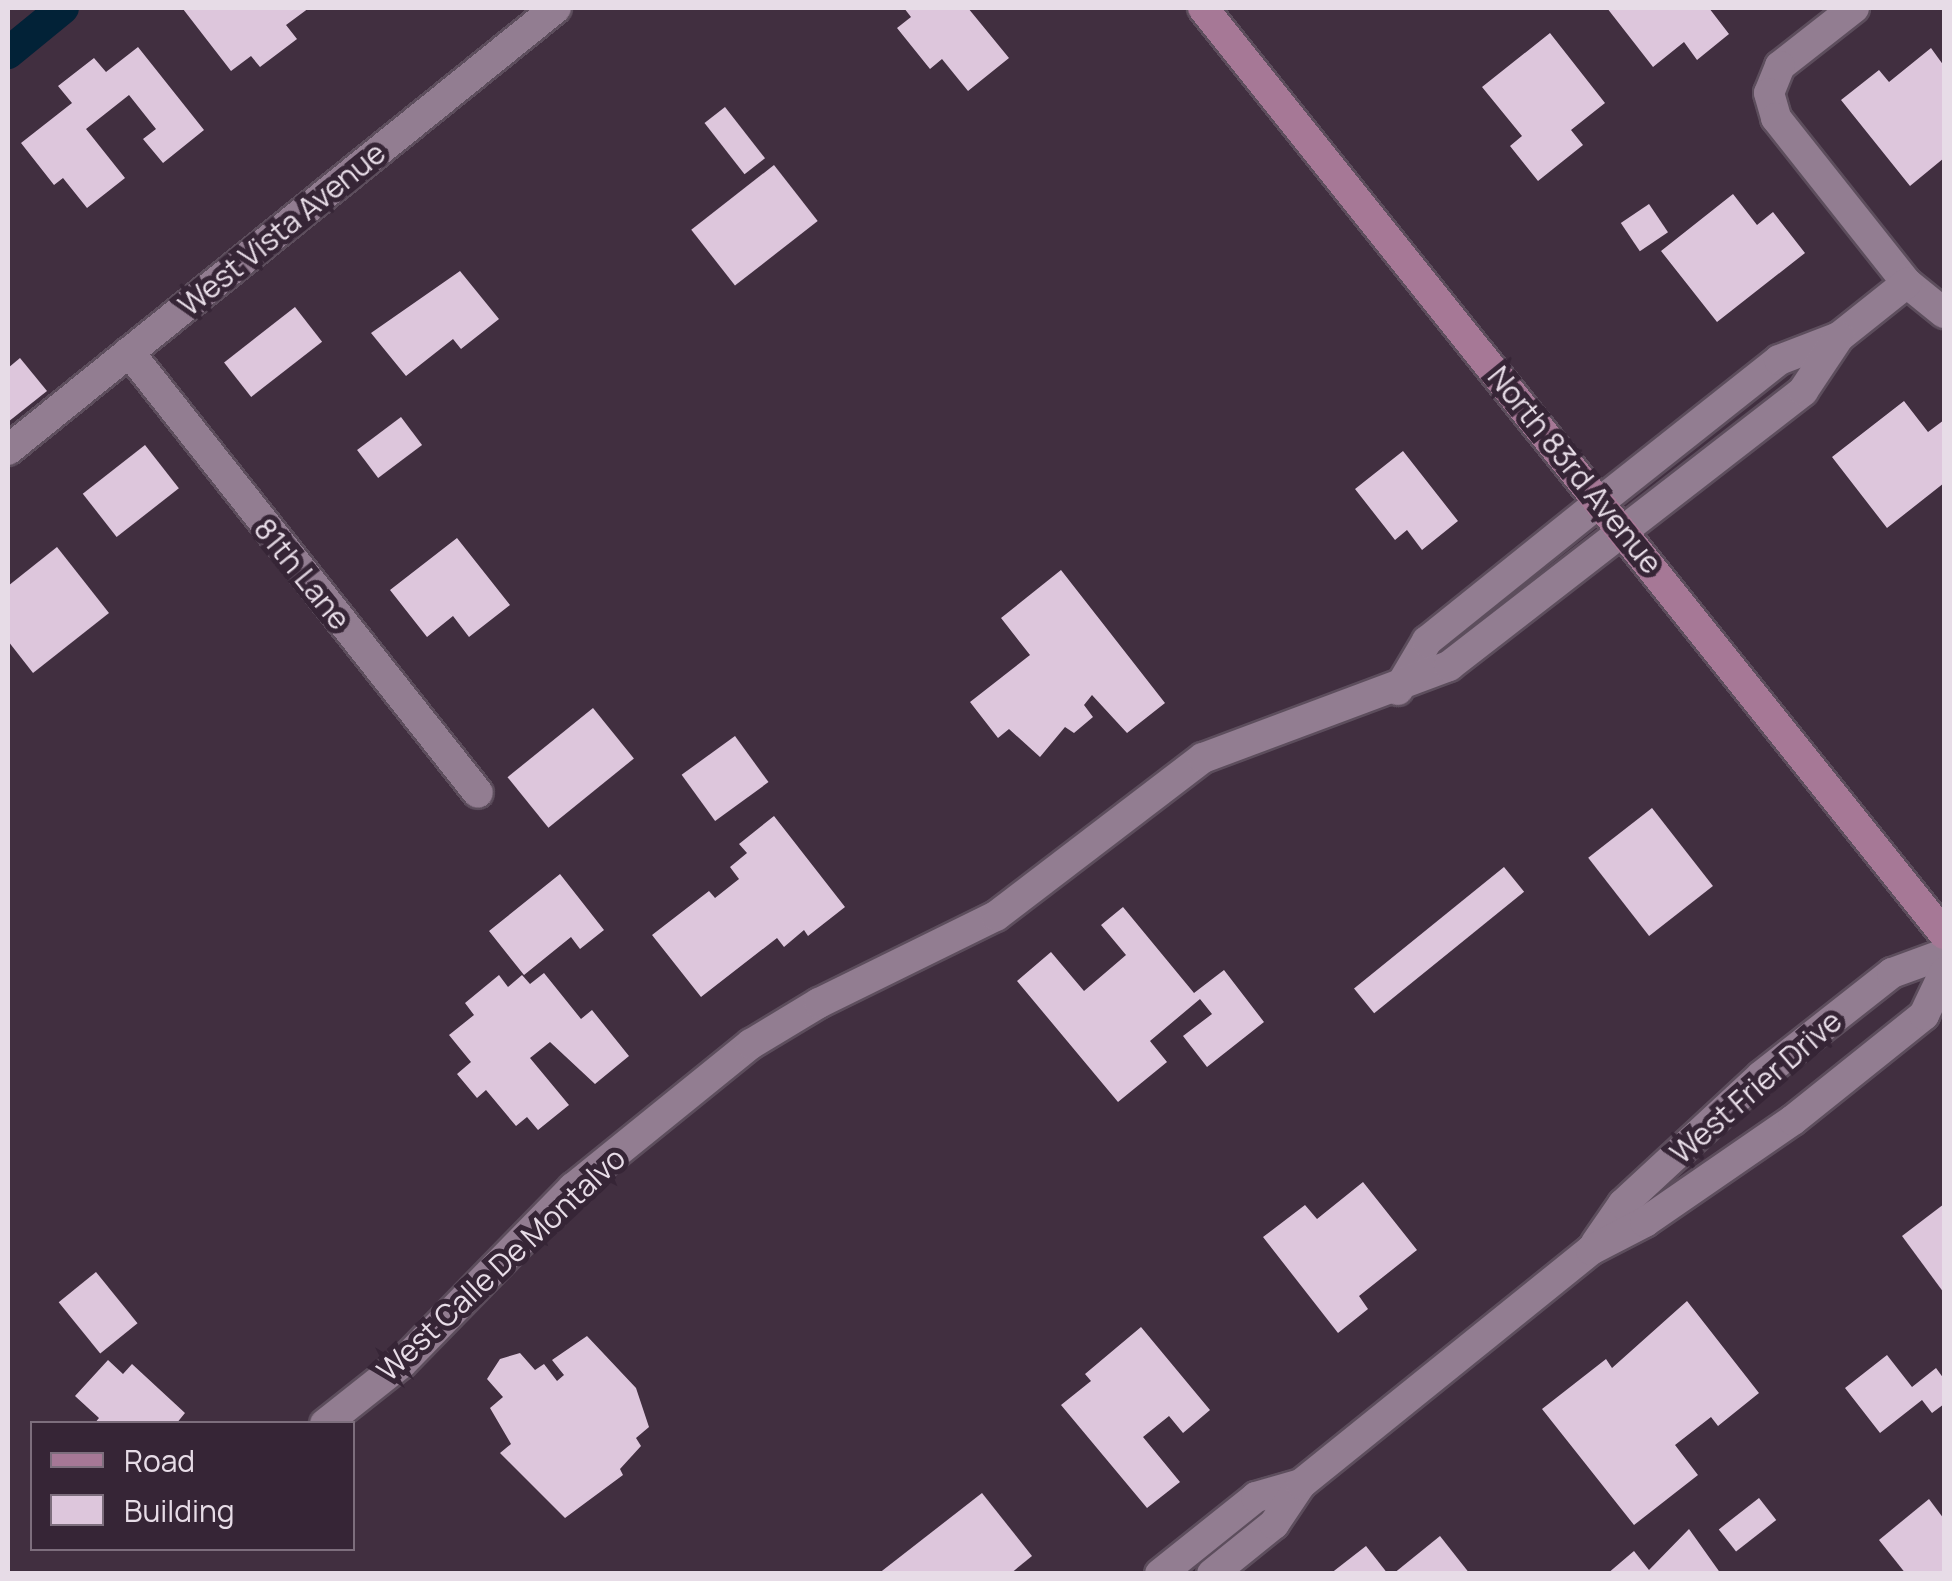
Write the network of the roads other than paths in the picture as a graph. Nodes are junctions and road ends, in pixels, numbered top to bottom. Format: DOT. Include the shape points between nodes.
graph roads {
  1 [pos="556,8"];
  2 [pos="1203,8"];
  3 [pos="1854,8"];
  4 [pos="1908,283"];
  5 [pos="1944,313"];
  6 [pos="1839,337"];
  7 [pos="128,352"];
  8 [pos="1739,392"];
  9 [pos="1763,423"];
  10 [pos="8,450"];
  11 [pos="1600,502"];
  12 [pos="1624,530"];
  13 [pos="1468,608"];
  14 [pos="1490,635"];
  15 [pos="1398,690"];
  16 [pos="478,793"];
  17 [pos="1944,934"];
  18 [pos="1944,954"];
  19 [pos="1944,974"];
  20 [pos="1806,1040"];
  21 [pos="1840,1082"];
  22 [pos="1592,1250"];
  23 [pos="329,1421"];
  24 [pos="1302,1484"];
  25 [pos="1160,1574"];
  26 [pos="1212,1574"];
  1 -- 7 [label="street, West Vista Avenue"];
  2 -- 11 [label="main road, North 83rd Avenue"];
  3 -- 4 [label="street" via="1780,66 1769,92 1776,118"];
  4 -- 5 [label="street"];
  4 -- 6 [label="street"];
  6 -- 8 [label="street" via="1779,360"];
  6 -- 9 [label="street, West Calle De Montalvo" via="1804,391"];
  7 -- 10 [label="street, West Vista Avenue"];
  7 -- 16 [label="street, 81th Lane"];
  8 -- 9 [label="street"];
  8 -- 11 [label="street"];
  9 -- 12 [label="street, West Calle De Montalvo"];
  11 -- 12 [label="main road, North 83rd Avenue"];
  11 -- 13 [label="street"];
  12 -- 14 [label="street, West Calle De Montalvo"];
  12 -- 17 [label="main road, North 83rd Avenue"];
  13 -- 14 [label="street"];
  13 -- 15 [label="street" via="1426,641"];
  14 -- 15 [label="street, West Calle De Montalvo" via="1449,666"];
  15 -- 23 [label="street, West Calle De Montalvo" via="1203,758 996,916 819,1002 751,1044 572,1188 402,1363"];
  18 -- 20 [label="street, West Frier Drive" via="1892,972"];
  19 -- 21 [label="street, West Frier Drive" via="1924,1015"];
  20 -- 21 [label="street"];
  20 -- 22 [label="street, West Frier Drive" via="1624,1204"];
  21 -- 22 [label="street, West Frier Drive" via="1645,1222"];
  22 -- 24 [label="street, West Frier Drive"];
  24 -- 25 [label="street, West Frier Drive" via="1256,1497"];
  24 -- 26 [label="street, West Frier Drive" via="1274,1524"];
}
